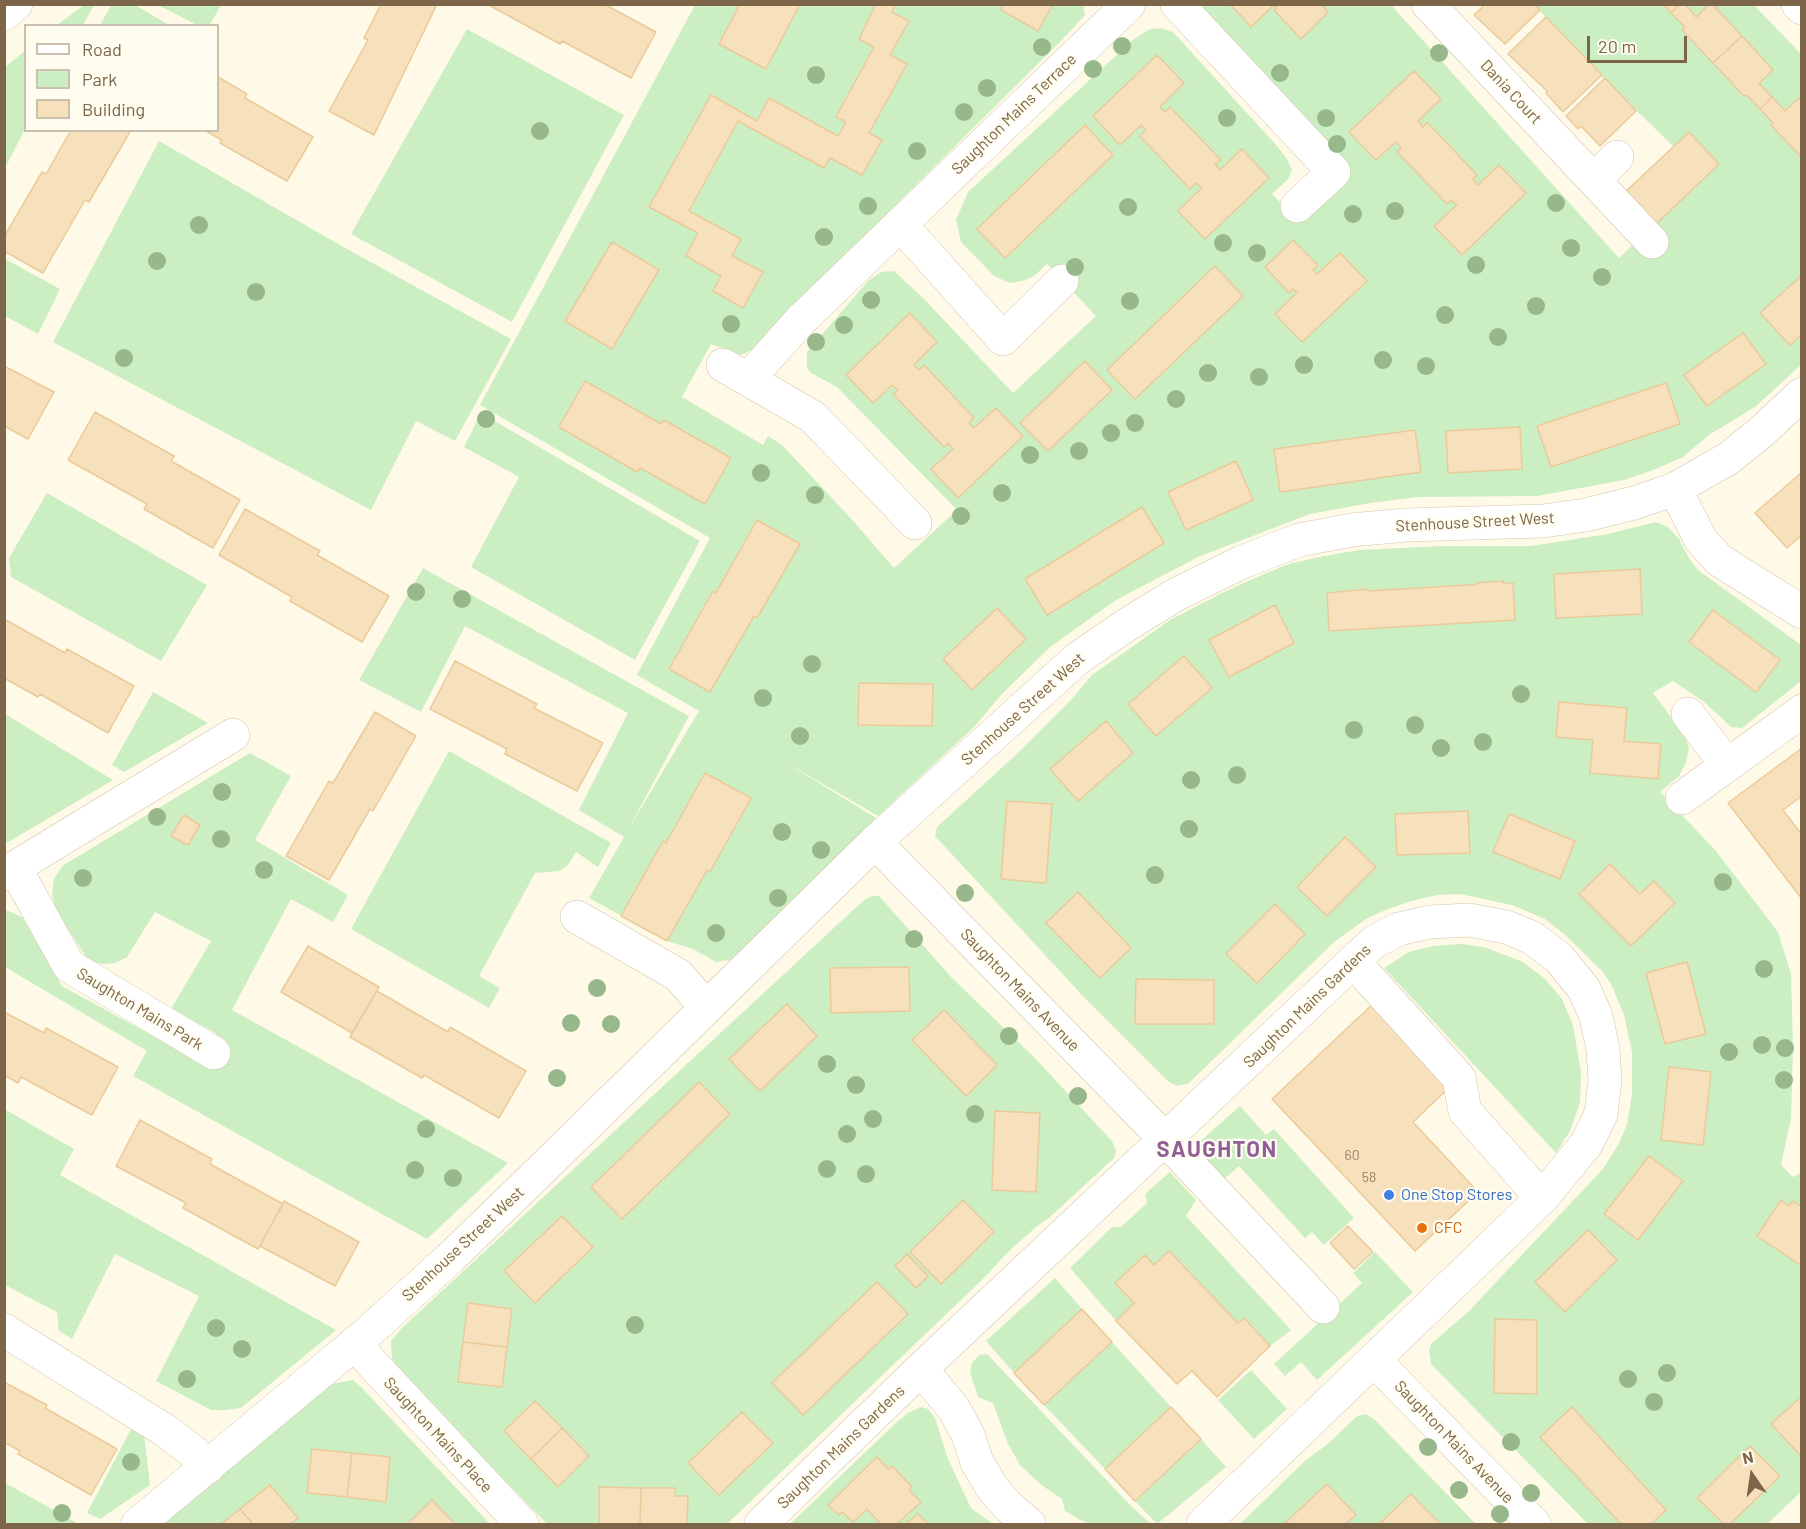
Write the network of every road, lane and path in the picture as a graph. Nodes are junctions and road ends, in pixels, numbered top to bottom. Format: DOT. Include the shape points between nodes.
graph roads {
  1 [pos="16,4"];
  2 [pos="1129,4"];
  3 [pos="1177,4"];
  4 [pos="1428,4"];
  5 [pos="4,14"];
  6 [pos="1617,157"];
  7 [pos="1593,180"];
  8 [pos="1297,206"];
  9 [pos="900,224"];
  10 [pos="1652,242"];
  11 [pos="1062,281"];
  12 [pos="1802,394"];
  13 [pos="1676,489"];
  14 [pos="915,523"];
  15 [pos="1799,605"];
  16 [pos="1802,711"];
  17 [pos="1688,714"];
  18 [pos="233,735"];
  19 [pos="1726,765"];
  20 [pos="1682,798"];
  21 [pos="875,842"];
  22 [pos="10,871"];
  23 [pos="577,917"];
  24 [pos="1353,961"];
  25 [pos="706,1007"];
  26 [pos="214,1053"];
  27 [pos="1165,1139"];
  28 [pos="1542,1198"];
  29 [pos="1323,1307"];
  30 [pos="4,1330"];
  31 [pos="354,1344"];
  32 [pos="1374,1360"];
  33 [pos="921,1369"];
  34 [pos="208,1467"];
  35 [pos="138,1524"];
  36 [pos="522,1524"];
  37 [pos="761,1524"];
  38 [pos="1029,1524"];
  39 [pos="1203,1524"];
  40 [pos="1534,1524"];
  1 -- 5 [label="street"];
  2 -- 9 [label="street, Saughton Mains Terrace"];
  3 -- 8 [label="street" via="1334,171"];
  4 -- 7 [label="street, Dania Court"];
  6 -- 7 [label="street"];
  7 -- 10 [label="street, Dania Court"];
  9 -- 11 [label="street" via="1003,339"];
  9 -- 14 [label="street, Saughton Mains Terrace" via="800,321 736,372 813,417"];
  12 -- 13 [label="street, Stenhouse Street West" via="1729,458"];
  13 -- 15 [label="street" via="1701,540 1719,560"];
  13 -- 21 [label="street, Stenhouse Street West" via="1586,515 1543,521 1352,530 1299,540 1242,562 1176,595 1077,659"];
  16 -- 19 [label="street"];
  17 -- 19 [label="street"];
  18 -- 22 [label="street, Saughton Mains Park"];
  19 -- 20 [label="street"];
  21 -- 25 [label="street, Stenhouse Street West"];
  21 -- 27 [label="street, Saughton Mains Avenue"];
  22 -- 26 [label="street, Saughton Mains Park" via="69,966"];
  23 -- 25 [label="street" via="678,975"];
  24 -- 27 [label="street, Saughton Mains Gardens"];
  24 -- 28 [label="street" via="1460,1078 1465,1111"];
  24 -- 28 [label="street, Saughton Mains Gardens" via="1374,942 1399,929 1469,920 1506,927 1531,938 1559,958 1584,989 1596,1016 1603,1049 1601,1114 1587,1143"];
  25 -- 31 [label="street, Stenhouse Street West" via="449,1259"];
  27 -- 29 [label="street, Saughton Mains Avenue"];
  27 -- 33 [label="street, Saughton Mains Gardens"];
  28 -- 32 [label="street, Saughton Mains Gardens"];
  30 -- 34 [label="street" via="166,1431"];
  31 -- 34 [label="street, Stenhouse Street West"];
  31 -- 36 [label="street, Saughton Mains Place"];
  32 -- 39 [label="street, Saughton Mains Gardens"];
  32 -- 40 [label="street, Saughton Mains Avenue"];
  33 -- 37 [label="street, Saughton Mains Gardens"];
  33 -- 38 [label="street" via="954,1409 993,1489"];
  34 -- 35 [label="street, Stenhouse Street West"];
}
